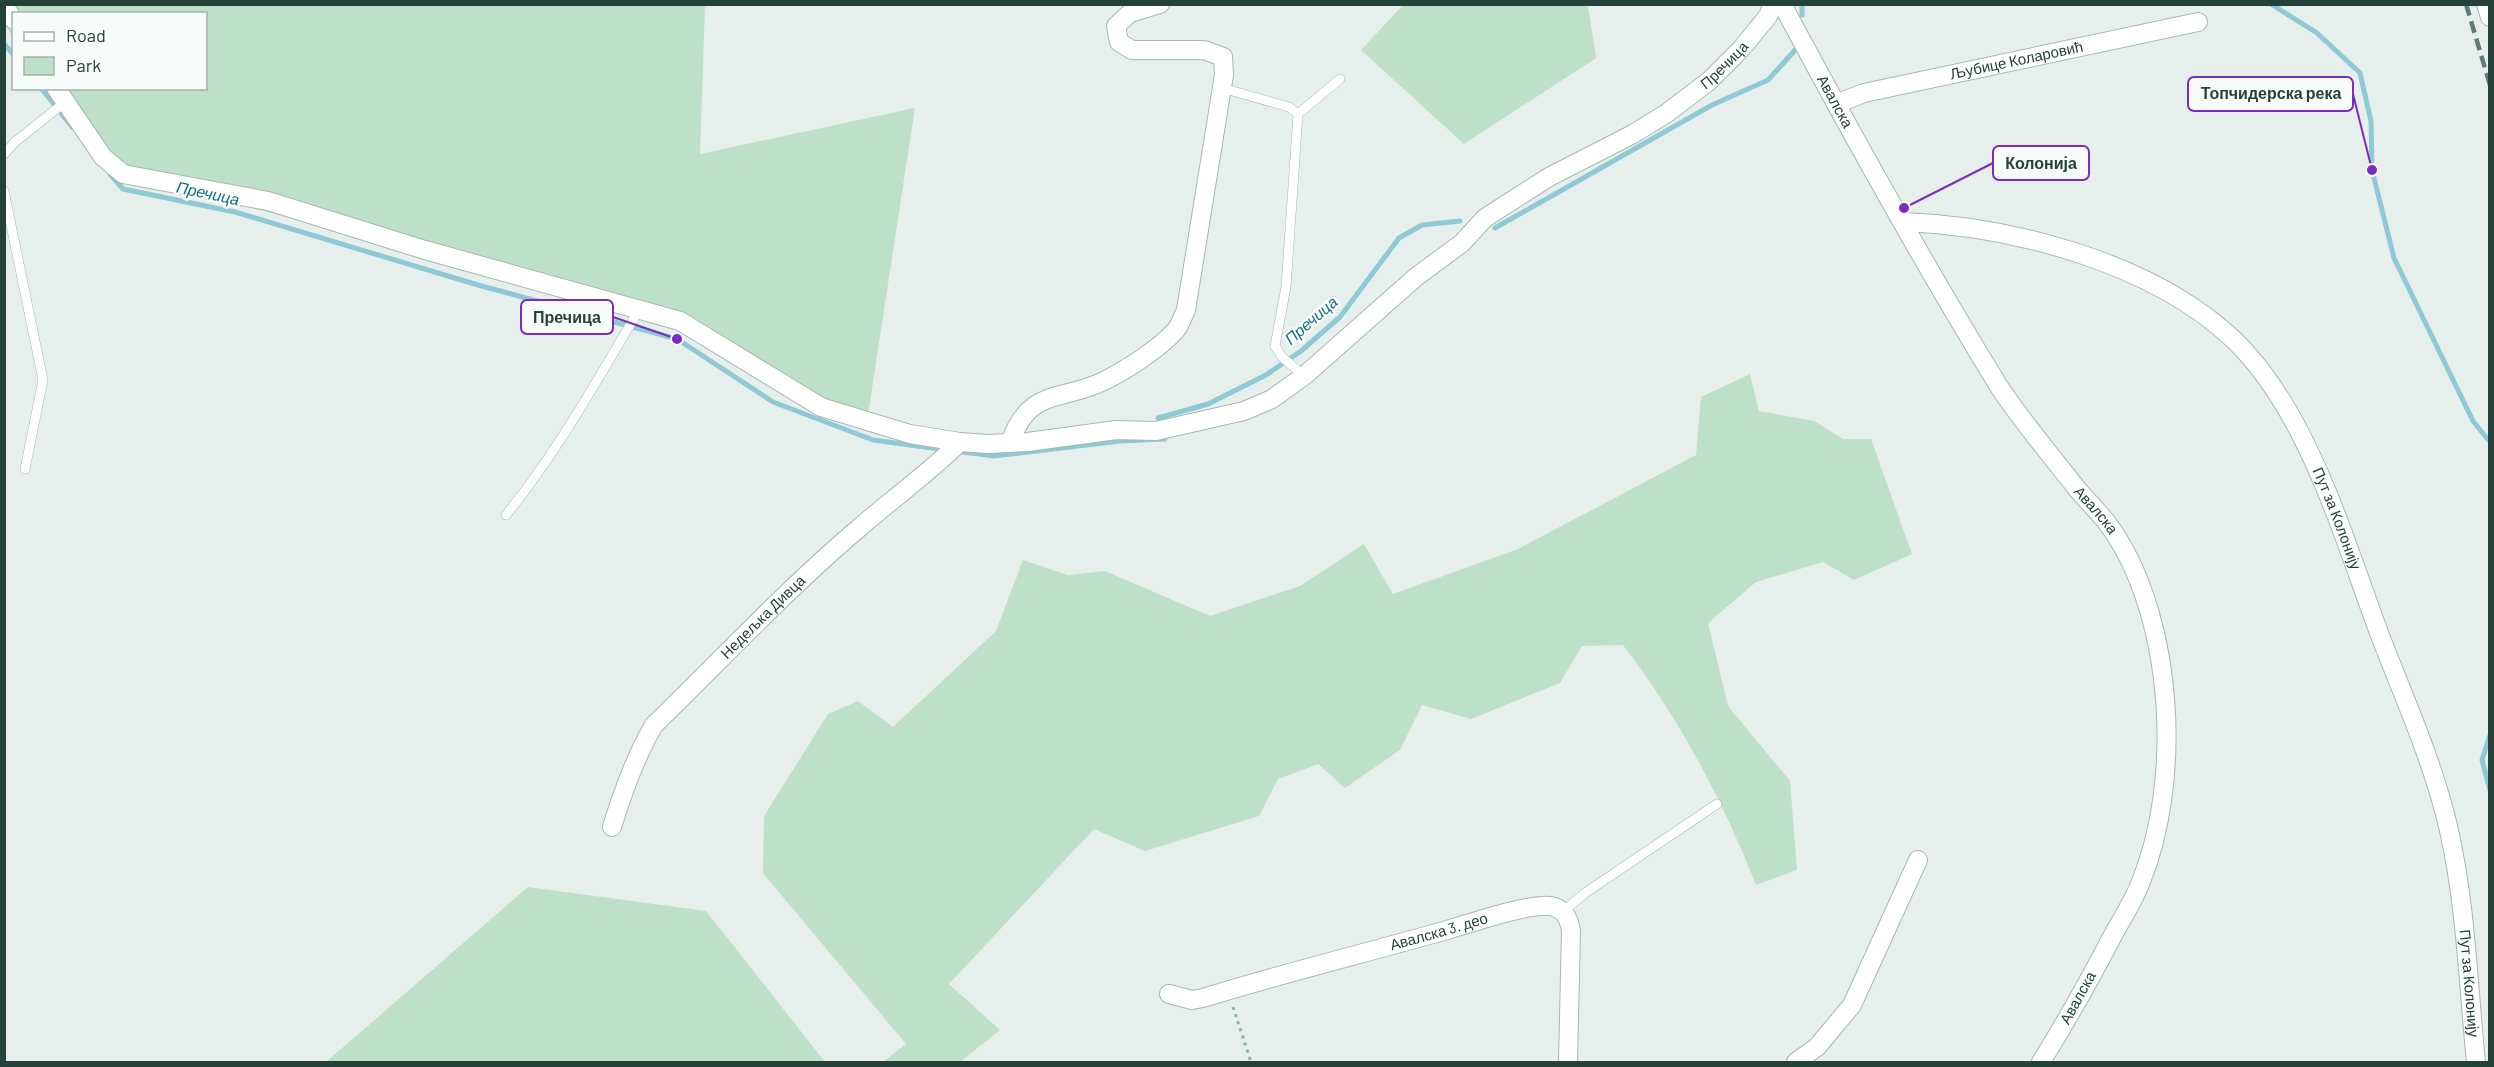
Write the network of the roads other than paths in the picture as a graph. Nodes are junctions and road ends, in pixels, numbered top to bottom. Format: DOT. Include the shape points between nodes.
graph roads {
  1 [pos="1160,4"];
  2 [pos="1773,4"];
  3 [pos="1782,4"];
  4 [pos="2486,4"];
  5 [pos="2490,17"];
  6 [pos="2198,22"];
  7 [pos="1340,79"];
  8 [pos="1222,88"];
  9 [pos="60,96"];
  10 [pos="1836,104"];
  11 [pos="1298,114"];
  12 [pos="4,154"];
  13 [pos="4,191"];
  14 [pos="1903,222"];
  15 [pos="638,313"];
  16 [pos="1298,372"];
  17 [pos="959,442"];
  18 [pos="1010,443"];
  19 [pos="25,469"];
  20 [pos="506,515"];
  21 [pos="1717,804"];
  22 [pos="612,827"];
  23 [pos="1918,860"];
  24 [pos="1564,911"];
  25 [pos="1169,994"];
  26 [pos="1568,1062"];
  27 [pos="1796,1062"];
  28 [pos="2041,1062"];
  29 [pos="2476,1062"];
  1 -- 8 [label="street" via="1131,13 1116,26 1119,42 1132,50 1204,50 1223,57"];
  2 -- 16 [label="street, Пречица" via="1742,48 1709,81 1634,134 1549,177 1485,218 1462,243"];
  3 -- 10 [label="street, Авалска"];
  4 -- 5 [label="street"];
  6 -- 10 [label="street, Љубице Коларовић" via="1864,93"];
  7 -- 11 [label="lane"];
  8 -- 11 [label="lane" via="1288,107"];
  8 -- 18 [label="street" via="1186,309 1177,329 1130,366 1102,382 1035,404 1017,422"];
  9 -- 12 [label="lane"];
  9 -- 15 [label="street, Пречица" via="103,157 123,174 268,201"];
  10 -- 14 [label="street, Авалска"];
  11 -- 16 [label="lane" via="1286,287 1275,346"];
  13 -- 19 [label="lane" via="44,380"];
  14 -- 28 [label="street, Авалска" via="2000,388 2113,531 2145,601 2164,683 2165,784 2155,840 2140,885"];
  14 -- 29 [label="street, Пут за Колонију" via="1939,224 2036,242 2109,264 2179,298 2206,317 2235,341 2271,387 2292,418 2324,489 2427,758 2448,825 2460,897"];
  15 -- 17 [label="street, Пречица" via="680,321 821,407 910,434"];
  15 -- 20 [label="lane" via="580,411"];
  16 -- 18 [label="street, Пречица" via="1272,399 1244,411 1155,432 1116,430"];
  17 -- 18 [label="street, Пречица"];
  17 -- 22 [label="street, Недељка Дивца" via="826,557 654,725 623,790"];
  21 -- 24 [label="lane"];
  23 -- 27 [label="street" via="1852,1005 1818,1047"];
  24 -- 25 [label="street, Авалска 3. део" via="1551,906 1535,908 1192,1000"];
  24 -- 26 [label="street" via="1571,931"];
}
